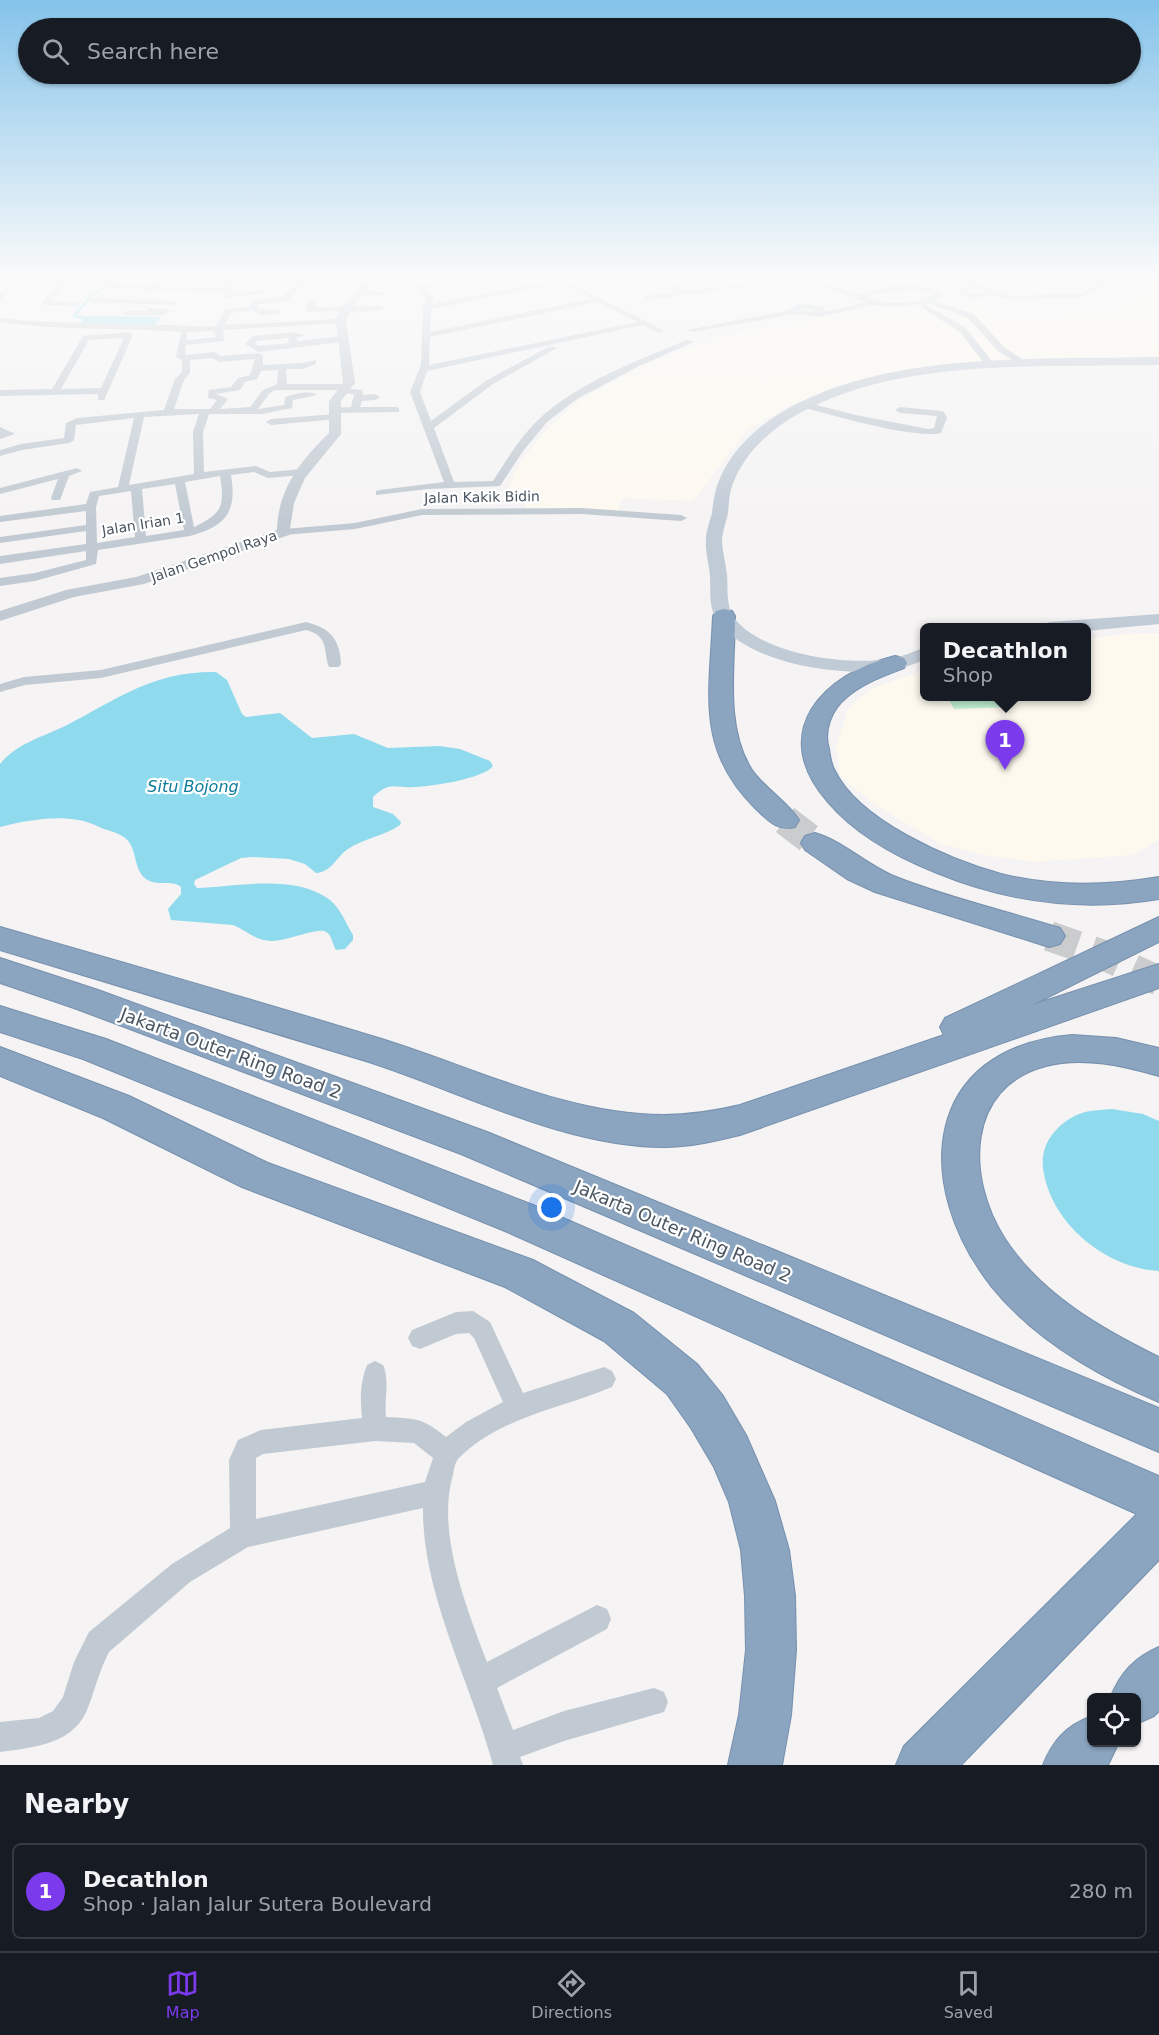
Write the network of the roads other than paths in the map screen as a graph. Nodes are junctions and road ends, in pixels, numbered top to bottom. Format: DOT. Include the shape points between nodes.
graph roads {
  1 [pos="75,356"];
  2 [pos="119,356"];
  3 [pos="180,356"];
  4 [pos="201,356"];
  5 [pos="216,356"];
  6 [pos="237,356"];
  7 [pos="259,356"];
  8 [pos="345,356"];
  9 [pos="424,356"];
  10 [pos="483,356"];
  11 [pos="540,356"];
  12 [pos="647,356"];
  13 [pos="984,356"];
  14 [pos="1013,356"];
  15 [pos="186,358"];
  16 [pos="1159,361"];
  17 [pos="313,362"];
  18 [pos="1027,365"];
  19 [pos="991,366"];
  20 [pos="282,367"];
  21 [pos="258,368"];
  22 [pos="423,369"];
  23 [pos="282,386"];
  24 [pos="344,391"];
  25 [pos="55,392"];
  26 [pos="0,393"];
  27 [pos="375,397"];
  28 [pos="358,398"];
  29 [pos="805,405"];
  30 [pos="355,410"];
  31 [pos="396,410"];
  32 [pos="249,411"];
  33 [pos="900,411"];
  34 [pos="168,412"];
  35 [pos="209,412"];
  36 [pos="334,414"];
  37 [pos="140,415"];
  38 [pos="271,422"];
  39 [pos="428,428"];
  40 [pos="3,433"];
  41 [pos="69,440"];
  42 [pos="21,447"];
  43 [pos="62,452"];
  44 [pos="0,453"];
  45 [pos="77,471"];
  46 [pos="225,472"];
  47 [pos="301,472"];
  48 [pos="64,473"];
  49 [pos="199,475"];
  50 [pos="179,478"];
  51 [pos="450,485"];
  52 [pos="136,486"];
  53 [pos="123,488"];
  54 [pos="0,491"];
  55 [pos="381,493"];
  56 [pos="56,498"];
  57 [pos="91,507"];
  58 [pos="681,518"];
  59 [pos="0,519"];
  60 [pos="92,528"];
  61 [pos="284,532"];
  62 [pos="190,533"];
  63 [pos="0,540"];
  64 [pos="141,541"];
  65 [pos="93,548"];
  66 [pos="0,560"];
  67 [pos="0,582"];
  68 [pos="0,616"];
  69 [pos="724,616"];
  70 [pos="1159,619"];
  71 [pos="1091,624"];
  72 [pos="920,655"];
  73 [pos="895,663"];
  74 [pos="334,664"];
  75 [pos="0,688"];
  76 [pos="785,820"];
  77 [pos="815,843"];
  78 [pos="1159,888"];
  79 [pos="1159,928"];
  80 [pos="1049,936"];
  81 [pos="0,938"];
  82 [pos="0,970"];
  83 [pos="1159,976"];
  84 [pos="0,1019"];
  85 [pos="0,1061"];
  86 [pos="1159,1062"];
  87 [pos="827,1090"];
  88 [pos="420,1338"];
  89 [pos="375,1373"];
  90 [pos="604,1379"];
  91 [pos="1159,1380"];
  92 [pos="517,1407"];
  93 [pos="1143,1424"];
  94 [pos="375,1429"];
  95 [pos="446,1453"];
  96 [pos="1069,1459"];
  97 [pos="434,1493"];
  98 [pos="1157,1517"];
  99 [pos="243,1535"];
  100 [pos="597,1619"];
  101 [pos="1159,1673"];
  102 [pos="480,1682"];
  103 [pos="1141,1693"];
  104 [pos="654,1702"];
  105 [pos="0,1737"];
  106 [pos="1089,1747"];
  107 [pos="506,1756"];
  108 [pos="755,1765"];
  109 [pos="923,1765"];
  110 [pos="1070,1765"];
  1 -- 25 [label="street"];
  2 -- 25 [label="street" via="102,394"];
  3 -- 15 [label="street"];
  4 -- 15 [label="street"];
  5 -- 6 [label="street"];
  7 -- 21 [label="street"];
  8 -- 24 [label="street, Jalan Gempol Raya" via="349,383"];
  9 -- 22 [label="street"];
  10 -- 22 [label="street"];
  11 -- 39 [label="street" via="490,382"];
  12 -- 51 [label="street" via="574,397 544,420 497,483"];
  13 -- 19 [label="street"];
  14 -- 18 [label="street"];
  15 -- 34 [label="street" via="186,374 180,379"];
  16 -- 18 [label="main road"];
  17 -- 20 [label="street"];
  18 -- 19 [label="main road"];
  19 -- 29 [label="main road" via="939,369 876,380"];
  20 -- 21 [label="street"];
  20 -- 23 [label="street"];
  21 -- 35 [label="street" via="254,377 241,380 234,390 212,392 211,396 223,399"];
  22 -- 39 [label="street" via="415,392"];
  23 -- 24 [label="street"];
  23 -- 32 [label="street" via="266,390"];
  24 -- 28 [label="street" via="359,392"];
  24 -- 32 [label="street" via="296,396 288,399 287,407"];
  24 -- 36 [label="street, Jalan Gempol Raya" via="335,401"];
  25 -- 26 [label="street"];
  27 -- 28 [label="street"];
  28 -- 30 [label="street"];
  29 -- 33 [label="street" via="855,418 938,431 941,414"];
  29 -- 69 [label="main road" via="771,425 740,454 725,484 714,540"];
  30 -- 31 [label="street"];
  30 -- 36 [label="street"];
  32 -- 35 [label="street"];
  34 -- 35 [label="street"];
  34 -- 37 [label="street"];
  35 -- 49 [label="street" via="198,432"];
  36 -- 38 [label="street"];
  36 -- 47 [label="street, Jalan Gempol Raya" via="335,434"];
  37 -- 41 [label="street" via="73,422"];
  37 -- 53 [label="street"];
  39 -- 51 [label="street"];
  40 -- 42 [label="street"];
  41 -- 42 [label="street"];
  41 -- 43 [label="street"];
  42 -- 44 [label="street"];
  45 -- 48 [label="street"];
  46 -- 47 [label="street"];
  46 -- 49 [label="street"];
  46 -- 62 [label="street, Jalan Irian 1" via="228,504 224,511"];
  47 -- 61 [label="street, Jalan Gempol Raya" via="285,505"];
  48 -- 54 [label="street"];
  48 -- 56 [label="street"];
  49 -- 50 [label="street"];
  50 -- 52 [label="street"];
  50 -- 62 [label="street"];
  51 -- 55 [label="street"];
  52 -- 53 [label="street"];
  52 -- 64 [label="street"];
  53 -- 57 [label="street" via="94,494"];
  57 -- 59 [label="street"];
  57 -- 60 [label="street"];
  58 -- 61 [label="street, Jalan Kakik Bidin" via="597,512 422,512 355,526"];
  60 -- 63 [label="street"];
  60 -- 65 [label="street"];
  61 -- 68 [label="street, Jalan Gempol Raya" via="139,581 71,594"];
  62 -- 64 [label="street, Jalan Irian 1"];
  64 -- 65 [label="street, Jalan Irian 1"];
  65 -- 66 [label="street, Jalan Irian 1"];
  65 -- 67 [label="street" via="93,560 86,565"];
  69 -- 73 [label="main road" via="756,643 793,657 840,664"];
  69 -- 76 [label="highway" via="723,722 729,752 749,785"];
  70 -- 71 [label="main road"];
  72 -- 73 [label="main road"];
  73 -- 78 [label="highway" via="845,686 825,705 816,721 814,740 819,769 832,790 852,810 925,857 1000,884 1087,895"];
  74 -- 75 [label="street" via="334,647 317,629 306,626 101,674 24,681"];
  77 -- 80 [label="highway" via="858,872 886,885"];
  79 -- 87 [label="highway"];
  81 -- 87 [label="highway" via="377,1051 555,1113 613,1127 664,1131 711,1127"];
  82 -- 93 [label="highway, Jakarta Outer Ring Road 2" via="474,1143"];
  83 -- 87 [label="highway"];
  84 -- 96 [label="highway" via="93,1050 519,1218"];
  85 -- 108 [label="highway" via="116,1107 255,1175 519,1273 619,1327 682,1379 730,1451 752,1501 765,1550 771,1650 765,1715"];
  86 -- 91 [label="highway" via="1127,1053 1083,1048 1027,1058 994,1077 979,1093 964,1122 958,1150 960,1176 972,1217 1006,1273 1064,1327"];
  88 -- 92 [label="street" via="456,1323 473,1322 482,1330"];
  89 -- 94 [label="street"];
  90 -- 92 [label="street"];
  92 -- 95 [label="street"];
  94 -- 95 [label="street" via="419,1431"];
  94 -- 99 [label="street" via="261,1442 247,1449 242,1460"];
  95 -- 97 [label="street"];
  96 -- 98 [label="highway"];
  96 -- 98 [label="highway" via="1118,1481"];
  97 -- 99 [label="street"];
  97 -- 102 [label="street" via="438,1544 468,1653"];
  98 -- 109 [label="highway"];
  99 -- 105 [label="street" via="181,1573 99,1642 88,1662 75,1704 63,1721 40,1732"];
  100 -- 102 [label="street"];
  101 -- 103 [label="highway"];
  102 -- 107 [label="street"];
  104 -- 107 [label="street" via="564,1726"];
  106 -- 110 [label="highway"];
}
